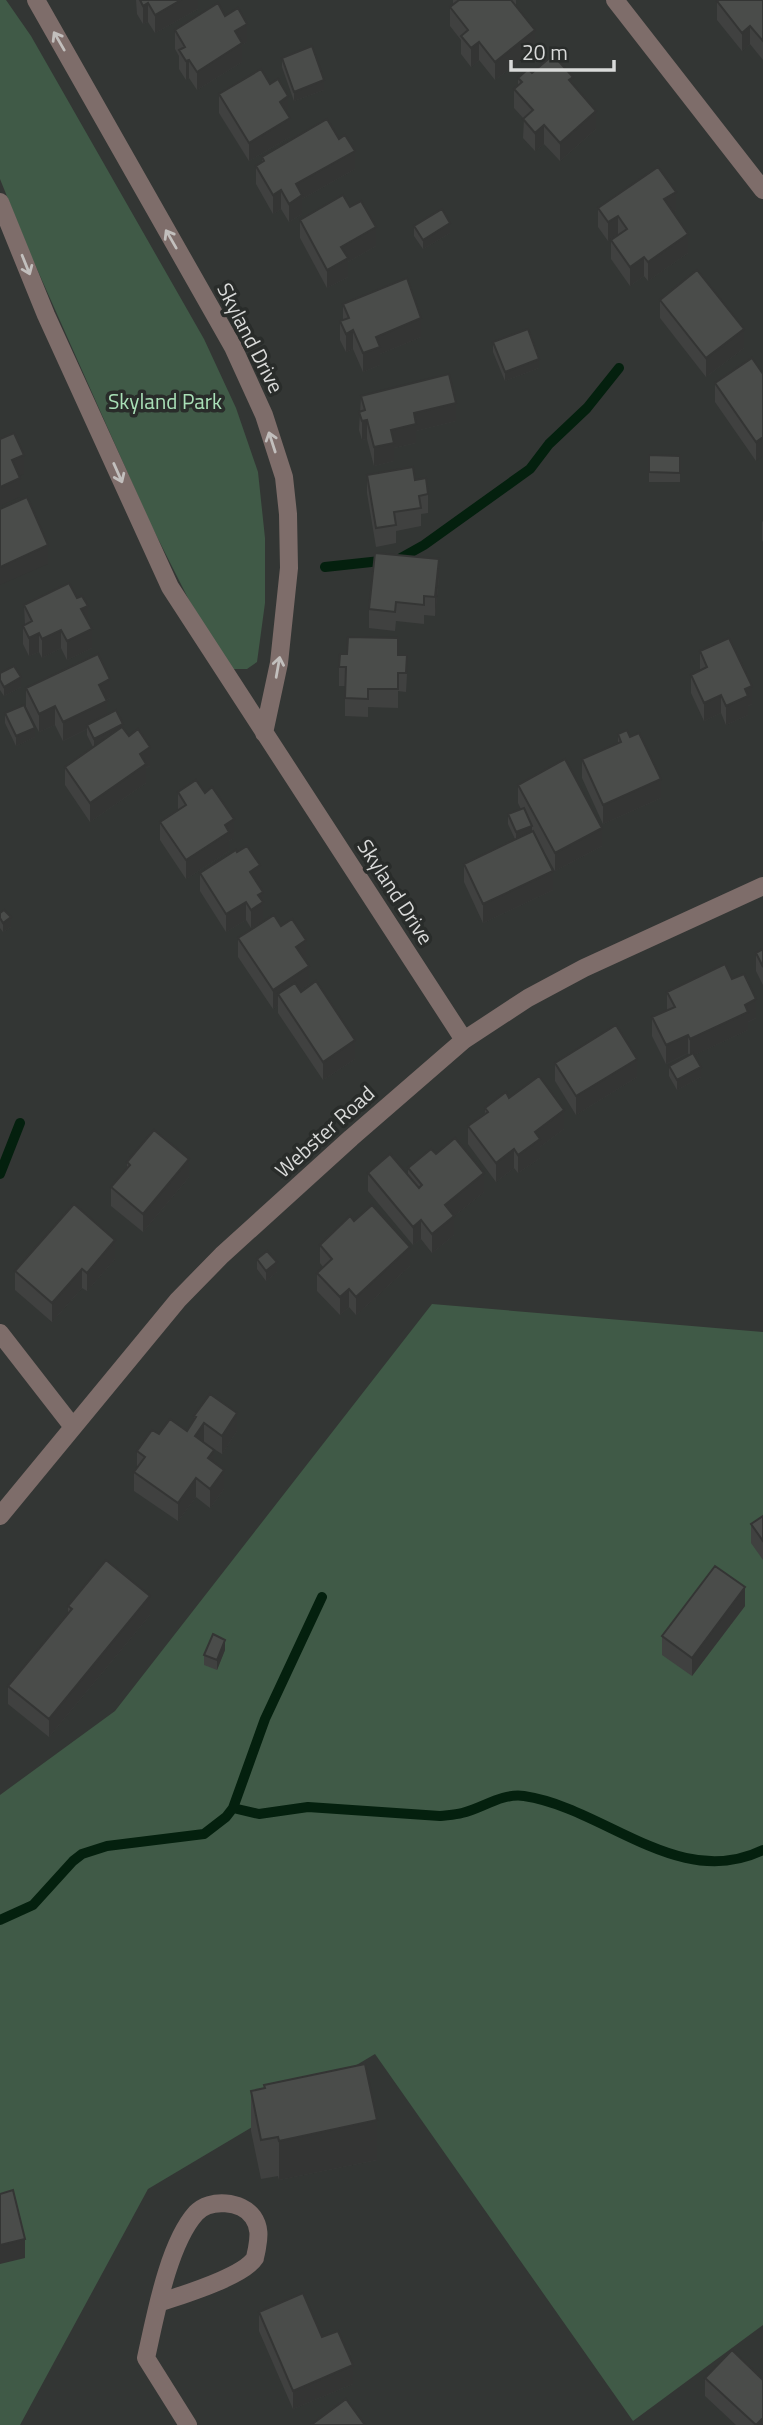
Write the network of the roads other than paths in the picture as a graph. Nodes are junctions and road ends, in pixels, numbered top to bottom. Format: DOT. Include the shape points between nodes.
graph roads {
  1 [pos="36,0"];
  2 [pos="615,0"];
  3 [pos="763,190"];
  4 [pos="0,202"];
  5 [pos="264,733"];
  6 [pos="763,886"];
  7 [pos="464,1040"];
  8 [pos="0,1333"];
  9 [pos="73,1427"];
  10 [pos="0,1516"];
  11 [pos="159,2303"];
  12 [pos="188,2425"];
  5 -- 1 [label="street, Skyland Drive, one-way" via="279,663 289,568 284,477 264,415 233,346"];
  2 -- 3 [label="street"];
  4 -- 5 [label="street, Skyland Drive, one-way" via="46,316 170,587"];
  5 -- 7 [label="street, Skyland Drive"];
  6 -- 7 [label="street, Webster Road" via="584,968"];
  7 -- 9 [label="street, Webster Road" via="222,1255 178,1300"];
  8 -- 9 [label="street"];
  9 -- 10 [label="street, Webster Road"];
  11 -- 11 [label="street" via="180,2239 197,2211 217,2203 236,2205 253,2217 260,2234 255,2258 235,2274"];
  11 -- 12 [label="street" via="146,2358"];
}
